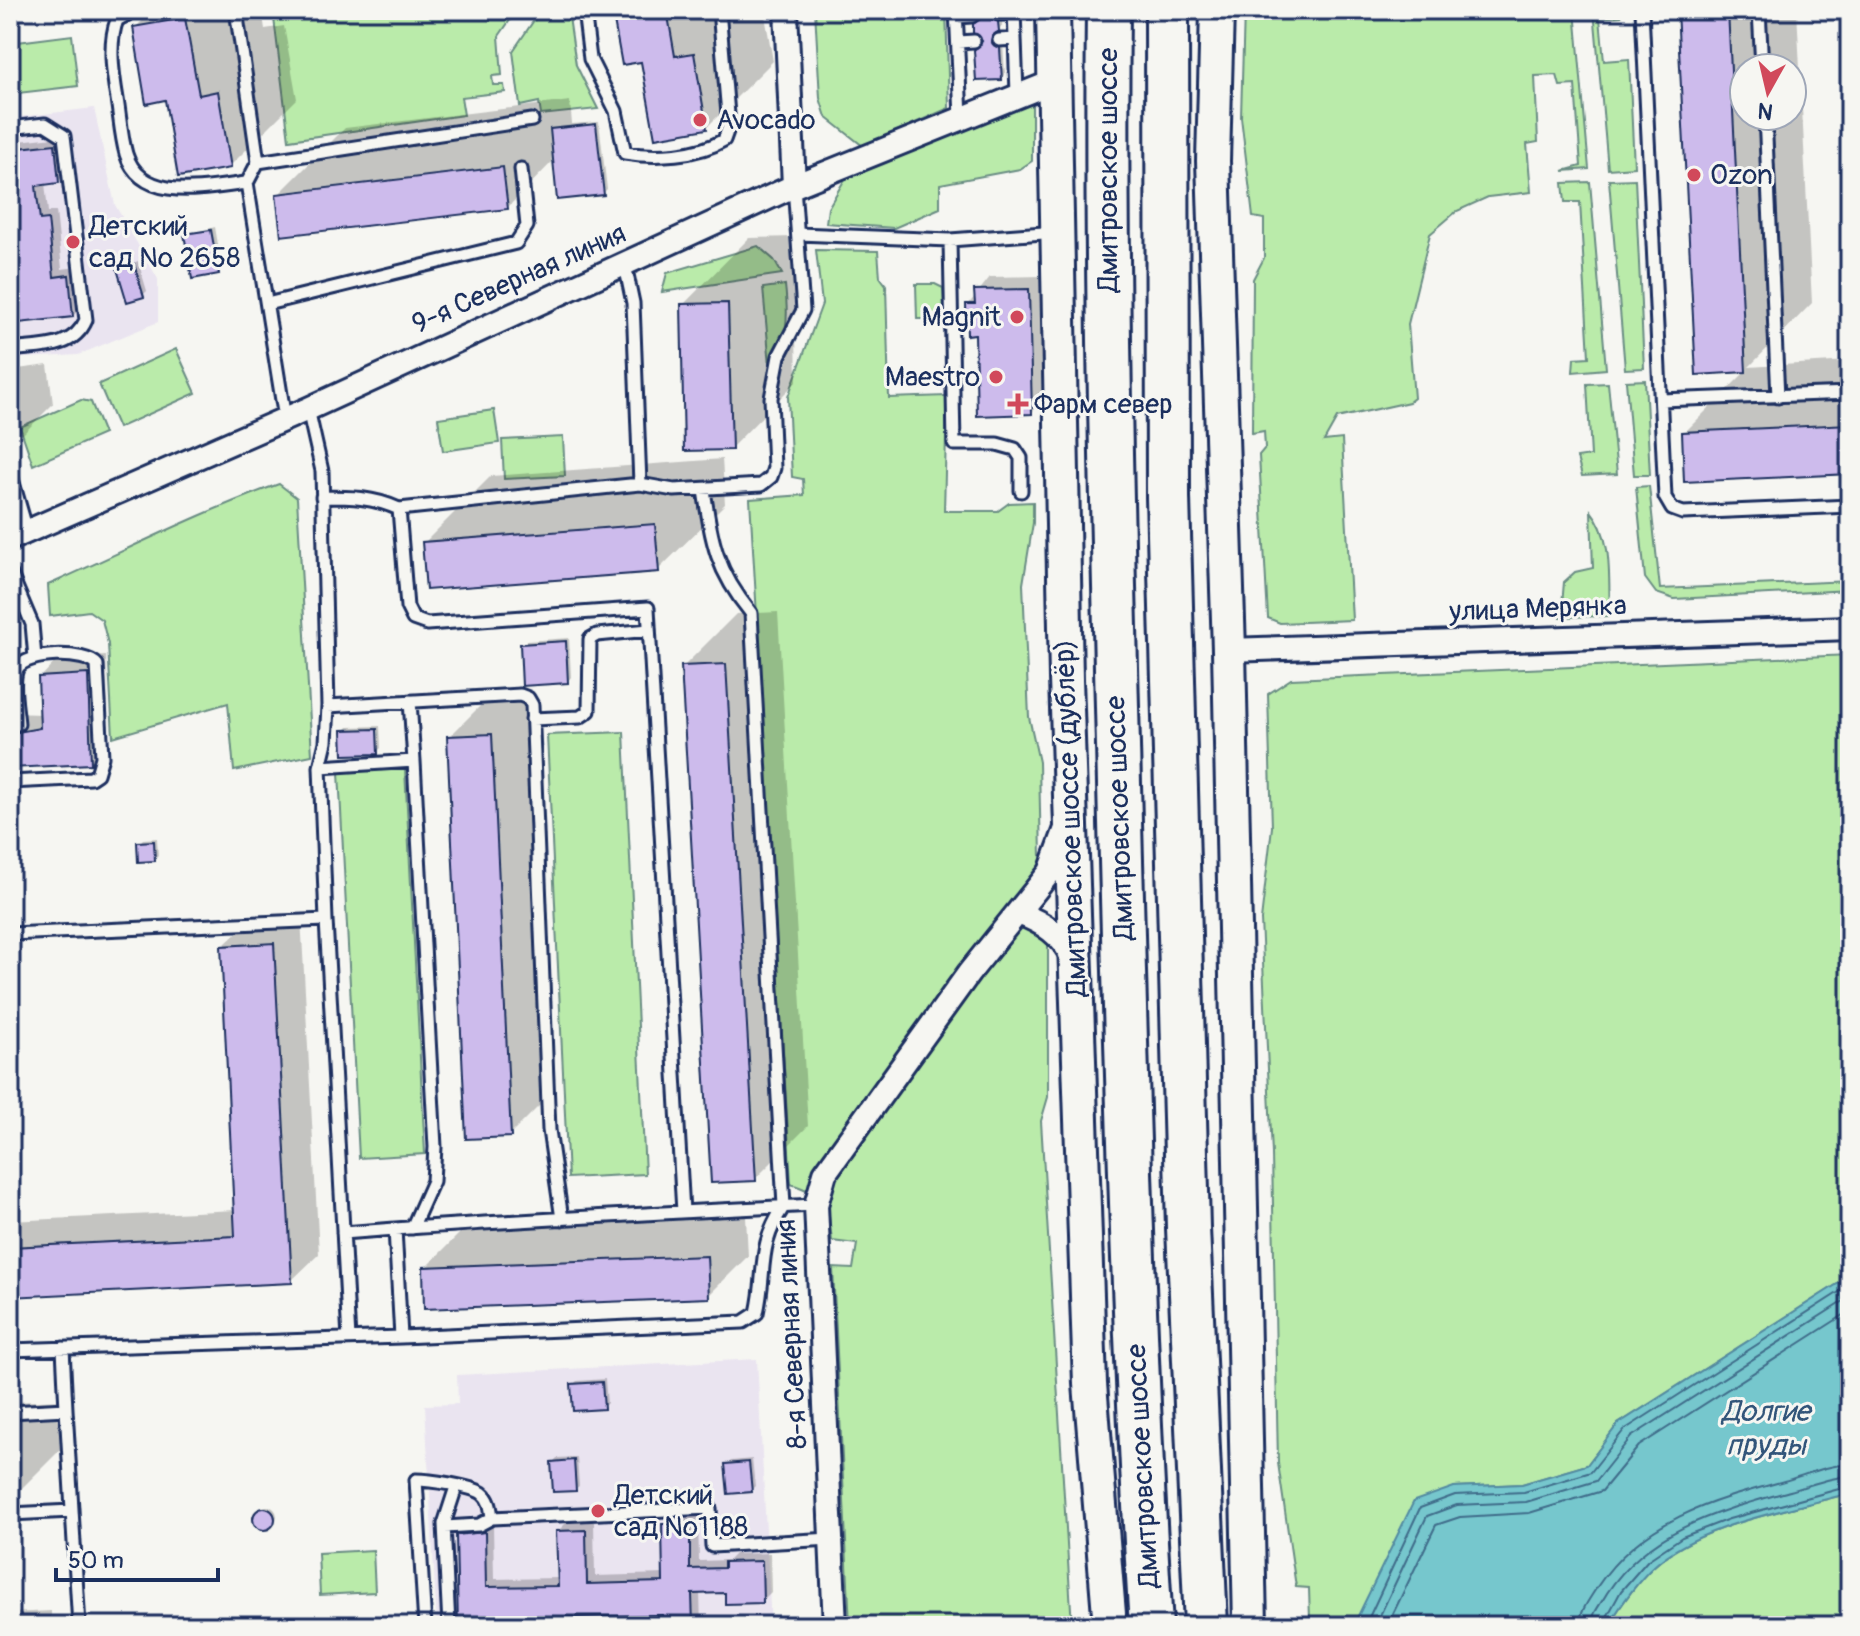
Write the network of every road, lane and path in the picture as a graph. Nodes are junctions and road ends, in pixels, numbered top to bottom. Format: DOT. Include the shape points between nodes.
graph roads {
  1 [pos="135,10"];
  2 [pos="236,10"];
  3 [pos="584,10"];
  4 [pos="719,10"];
  5 [pos="786,10"];
  6 [pos="1053,10"];
  7 [pos="1108,10"];
  8 [pos="1167,10"];
  9 [pos="1217,10"];
  10 [pos="1642,10"];
  11 [pos="1759,10"];
  12 [pos="1014,12"];
  13 [pos="956,13"];
  14 [pos="998,14"];
  15 [pos="972,16"];
  16 [pos="1015,39"];
  17 [pos="999,40"];
  18 [pos="974,41"];
  19 [pos="958,42"];
  20 [pos="1761,52"];
  21 [pos="1055,81"];
  22 [pos="1017,94"];
  23 [pos="961,117"];
  24 [pos="532,120"];
  25 [pos="10,128"];
  26 [pos="1766,132"];
  27 [pos="258,162"];
  28 [pos="521,169"];
  29 [pos="247,183"];
  30 [pos="794,186"];
  31 [pos="1057,232"];
  32 [pos="798,234"];
  33 [pos="950,240"];
  34 [pos="625,265"];
  35 [pos="267,304"];
  36 [pos="10,350"];
  37 [pos="1850,393"];
  38 [pos="1778,397"];
  39 [pos="1661,400"];
  40 [pos="308,409"];
  41 [pos="285,419"];
  42 [pos="10,472"];
  43 [pos="640,484"];
  44 [pos="12,488"];
  45 [pos="704,490"];
  46 [pos="1021,491"];
  47 [pos="322,497"];
  48 [pos="1850,506"];
  49 [pos="399,509"];
  50 [pos="19,535"];
  51 [pos="10,572"];
  52 [pos="1850,628"];
  53 [pos="649,630"];
  54 [pos="1229,650"];
  55 [pos="35,658"];
  56 [pos="410,701"];
  57 [pos="328,706"];
  58 [pos="532,719"];
  59 [pos="18,724"];
  60 [pos="414,761"];
  61 [pos="320,767"];
  62 [pos="10,782"];
  63 [pos="1071,815"];
  64 [pos="1018,913"];
  65 [pos="326,920"];
  66 [pos="10,934"];
  67 [pos="1076,971"];
  68 [pos="816,1205"];
  69 [pos="784,1206"];
  70 [pos="683,1212"];
  71 [pos="562,1219"];
  72 [pos="412,1228"];
  73 [pos="395,1229"];
  74 [pos="343,1233"];
  75 [pos="401,1337"];
  76 [pos="349,1339"];
  77 [pos="63,1348"];
  78 [pos="10,1350"];
  79 [pos="66,1409"];
  80 [pos="10,1412"];
  81 [pos="456,1487"];
  82 [pos="72,1511"];
  83 [pos="10,1514"];
  84 [pos="492,1518"];
  85 [pos="445,1527"];
  86 [pos="831,1539"];
  87 [pos="79,1626"];
  88 [pos="425,1626"];
  89 [pos="449,1626"];
  90 [pos="835,1626"];
  91 [pos="1110,1626"];
  92 [pos="1151,1626"];
  93 [pos="1206,1626"];
  94 [pos="1250,1626"];
  1 -- 29 [label="lane" via="117,20 112,33 127,156 148,181 166,188"];
  2 -- 27 [label="lane"];
  3 -- 4 [label="lane" via="590,59 616,111 625,153 644,156 710,149 724,140 729,126"];
  5 -- 30 [label="street"];
  6 -- 21 [label="street, Дмитровское шоссе (дублёр)"];
  7 -- 92 [label="highway, Дмитровское шоссе" via="1106,183 1131,1226"];
  8 -- 93 [label="highway, Дмитровское шоссе" via="1168,497 1188,1228"];
  9 -- 54 [label="street" via="1214,173"];
  10 -- 39 [label="lane"];
  11 -- 20 [label="lane"];
  12 -- 14 [label="lane"];
  12 -- 16 [label="lane"];
  13 -- 15 [label="lane"];
  13 -- 19 [label="lane"];
  16 -- 17 [label="lane"];
  16 -- 22 [label="lane"];
  18 -- 19 [label="lane"];
  19 -- 23 [label="lane"];
  21 -- 22 [label="street, 9-я Северная линия"];
  21 -- 31 [label="street, Дмитровское шоссе (дублёр)"];
  22 -- 23 [label="street, 9-я Северная линия"];
  23 -- 30 [label="street, 9-я Северная линия"];
  24 -- 27 [label="lane"];
  25 -- 36 [label="lane" via="45,124 64,136 86,320 80,335 67,343"];
  26 -- 38 [label="lane"];
  27 -- 29 [label="lane"];
  28 -- 35 [label="lane" via="527,226 516,243"];
  29 -- 35 [label="lane"];
  30 -- 32 [label="lane"];
  30 -- 34 [label="street, 9-я Северная линия"];
  31 -- 33 [label="lane"];
  31 -- 63 [label="street, Дмитровское шоссе (дублёр)"];
  32 -- 33 [label="lane"];
  32 -- 45 [label="lane" via="803,310 779,356 771,398 771,477 761,485"];
  33 -- 46 [label="lane" via="954,444 1015,449 1021,458"];
  34 -- 40 [label="street, 9-я Северная линия"];
  34 -- 43 [label="lane" via="633,303"];
  35 -- 41 [label="lane"];
  37 -- 38 [label="lane"];
  38 -- 39 [label="lane"];
  39 -- 48 [label="lane" via="1665,497 1672,509 1683,513"];
  40 -- 41 [label="street, 9-я Северная линия"];
  40 -- 47 [label="lane" via="322,471"];
  41 -- 50 [label="street, 9-я Северная линия"];
  42 -- 44 [label="lane"];
  43 -- 45 [label="lane"];
  43 -- 49 [label="lane"];
  44 -- 50 [label="lane"];
  45 -- 69 [label="lane" via="713,550 732,590 751,613"];
  47 -- 49 [label="lane" via="358,497"];
  47 -- 57 [label="lane"];
  49 -- 53 [label="lane" via="407,607 413,619 427,624 648,608"];
  51 -- 55 [label="lane" via="32,624"];
  52 -- 54 [label="street, улица Мерянка"];
  53 -- 58 [label="lane" via="590,639 589,711 580,717"];
  53 -- 70 [label="lane"];
  54 -- 94 [label="street"];
  55 -- 59 [label="lane" via="20,663 15,673"];
  55 -- 62 [label="lane" via="81,654 97,665 101,767 91,778"];
  56 -- 57 [label="lane"];
  56 -- 58 [label="lane" via="520,695 528,698"];
  56 -- 60 [label="lane"];
  57 -- 61 [label="lane"];
  58 -- 71 [label="lane" via="549,1130"];
  60 -- 61 [label="lane"];
  60 -- 72 [label="lane" via="435,1147 433,1181"];
  61 -- 65 [label="lane"];
  63 -- 64 [label="street, 8-я Северная линия" via="1050,872"];
  63 -- 67 [label="street, Дмитровское шоссе (дублёр)"];
  64 -- 67 [label="street" via="1037,920 1068,946"];
  64 -- 68 [label="street, 8-я Северная линия" via="825,1173"];
  65 -- 66 [label="lane"];
  65 -- 74 [label="lane"];
  67 -- 91 [label="street, Дмитровское шоссе (дублёр)" via="1090,1384"];
  68 -- 69 [label="lane"];
  68 -- 86 [label="street, 8-я Северная линия"];
  69 -- 70 [label="lane"];
  69 -- 75 [label="lane" via="760,1263 757,1313 743,1322"];
  70 -- 71 [label="lane"];
  71 -- 72 [label="lane"];
  72 -- 73 [label="lane"];
  73 -- 74 [label="lane"];
  73 -- 75 [label="lane"];
  74 -- 76 [label="lane"];
  75 -- 76 [label="lane"];
  76 -- 77 [label="lane"];
  77 -- 78 [label="lane"];
  77 -- 79 [label="lane"];
  79 -- 80 [label="lane"];
  79 -- 82 [label="lane"];
  81 -- 84 [label="lane" via="481,1492"];
  81 -- 85 [label="lane"];
  81 -- 88 [label="lane" via="416,1480"];
  82 -- 83 [label="lane"];
  82 -- 87 [label="lane"];
  84 -- 85 [label="lane" via="479,1525"];
  84 -- 86 [label="lane" via="710,1508 712,1546"];
  85 -- 89 [label="lane"];
  86 -- 90 [label="street, 8-я Северная линия"];
}
